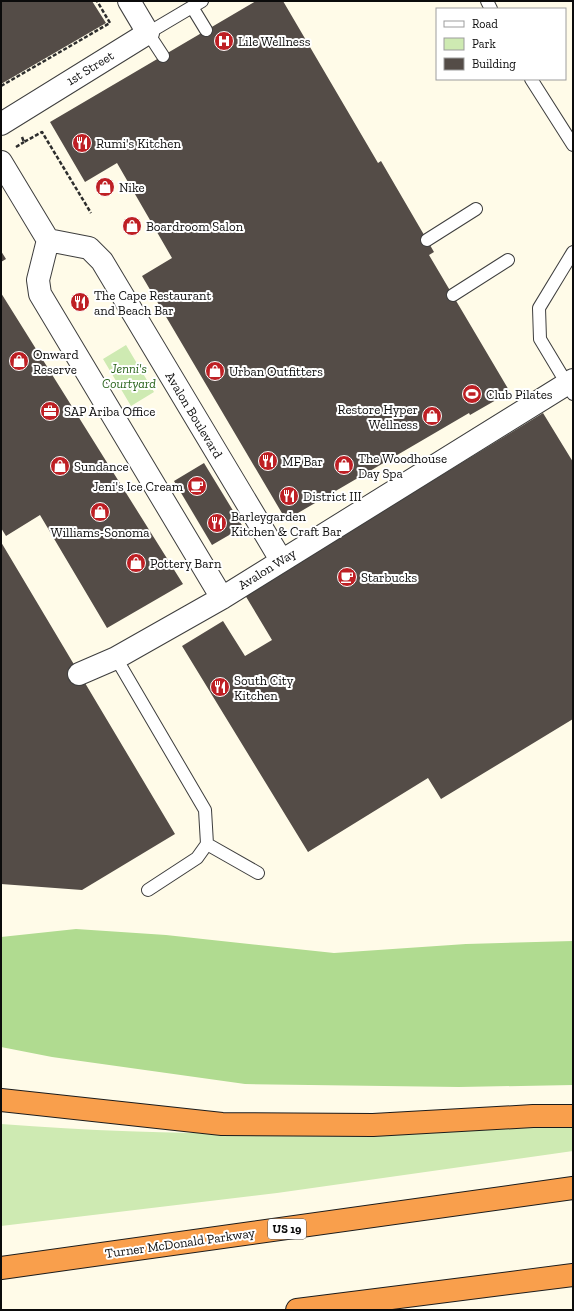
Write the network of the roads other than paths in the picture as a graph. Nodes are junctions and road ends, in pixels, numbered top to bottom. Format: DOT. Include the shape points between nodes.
graph roads {
  1 [pos="129,1"];
  2 [pos="197,4"];
  3 [pos="206,30"];
  4 [pos="148,33"];
  5 [pos="163,56"];
  6 [pos="532,80"];
  7 [pos="6,121"];
  8 [pos="573,145"];
  9 [pos="1,162"];
  10 [pos="476,209"];
  11 [pos="48,240"];
  12 [pos="427,240"];
  13 [pos="573,252"];
  14 [pos="508,260"];
  15 [pos="453,295"];
  16 [pos="571,386"];
  17 [pos="280,560"];
  18 [pos="222,598"];
  19 [pos="116,658"];
  20 [pos="79,674"];
  21 [pos="207,844"];
  22 [pos="258,873"];
  23 [pos="148,890"];
  24 [pos="1,1100"];
  25 [pos="573,1116"];
  26 [pos="573,1188"];
  27 [pos="1,1268"];
  28 [pos="573,1275"];
  29 [pos="297,1310"];
  1 -- 4 [label="street"];
  2 -- 3 [label="lane"];
  2 -- 4 [label="lane"];
  4 -- 5 [label="lane"];
  4 -- 7 [label="street, 1st Street"];
  6 -- 8 [label="lane"];
  9 -- 11 [label="street"];
  10 -- 12 [label="lane"];
  11 -- 17 [label="street, Avalon Boulevard" via="90,248 102,261"];
  11 -- 18 [label="street" via="38,280 40,294"];
  13 -- 16 [label="lane" via="538,308 540,339"];
  14 -- 15 [label="lane"];
  16 -- 17 [label="street, Avalon Way"];
  17 -- 18 [label="street, Avalon Way"];
  18 -- 19 [label="street, Avalon Way"];
  19 -- 20 [label="street, Avalon Way"];
  19 -- 21 [label="lane" via="205,810"];
  21 -- 22 [label="lane"];
  21 -- 23 [label="lane" via="197,858"];
  24 -- 25 [label="highway" via="222,1124 373,1125"];
  26 -- 27 [label="highway, Turner McDonald Parkway / US 19"];
  28 -- 29 [label="highway"];
}
